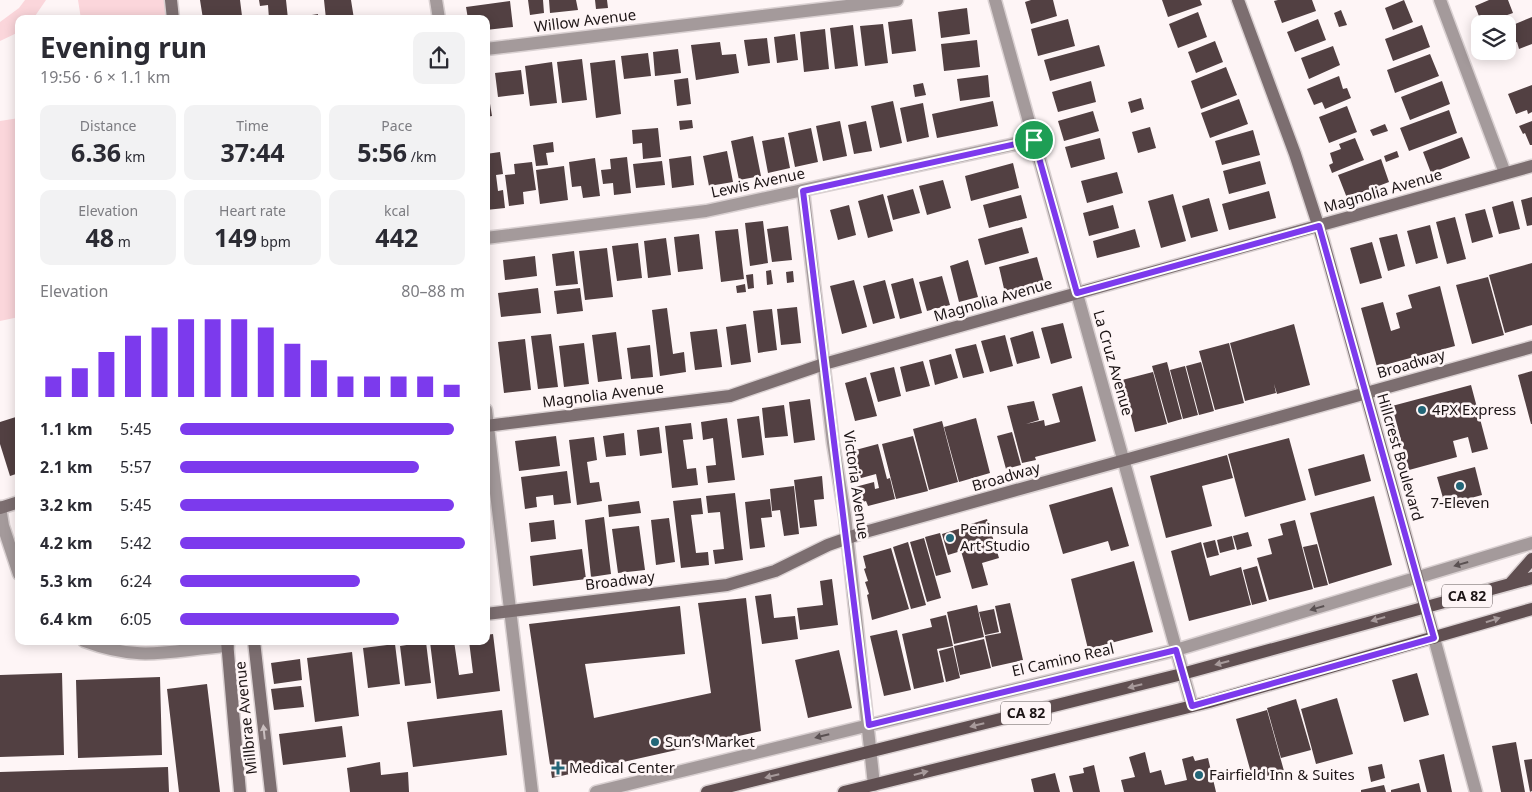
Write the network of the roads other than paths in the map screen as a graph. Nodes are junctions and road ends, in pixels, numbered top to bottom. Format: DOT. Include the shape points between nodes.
graph roads {
  1 [pos="171,0"];
  2 [pos="436,0"];
  3 [pos="897,0"];
  4 [pos="995,0"];
  5 [pos="1238,0"];
  6 [pos="1440,0"];
  7 [pos="173,15"];
  8 [pos="438,15"];
  9 [pos="490,49"];
  10 [pos="1034,140"];
  11 [pos="1532,166"];
  12 [pos="1505,173"];
  13 [pos="803,191"];
  14 [pos="1319,226"];
  15 [pos="490,238"];
  16 [pos="1077,293"];
  17 [pos="1532,347"];
  18 [pos="824,364"];
  19 [pos="1366,394"];
  20 [pos="490,426"];
  21 [pos="490,449"];
  22 [pos="1124,462"];
  23 [pos="15,503"];
  24 [pos="0,507"];
  25 [pos="847,538"];
  26 [pos="1532,543"];
  27 [pos="1532,559"];
  28 [pos="15,562"];
  29 [pos="1416,577"];
  30 [pos="1532,578"];
  31 [pos="1509,585"];
  32 [pos="1425,606"];
  33 [pos="1532,609"];
  34 [pos="511,611"];
  35 [pos="490,614"];
  36 [pos="1434,638"];
  37 [pos="94,645"];
  38 [pos="221,645"];
  39 [pos="228,645"];
  40 [pos="254,645"];
  41 [pos="1176,650"];
  42 [pos="1182,674"];
  43 [pos="1192,706"];
  44 [pos="869,725"];
  45 [pos="870,751"];
  46 [pos="874,785"];
  47 [pos="240,792"];
  48 [pos="271,792"];
  49 [pos="532,792"];
  50 [pos="596,792"];
  51 [pos="707,792"];
  52 [pos="844,792"];
  53 [pos="1476,792"];
  1 -- 7 [label="street"];
  2 -- 8 [label="street"];
  3 -- 9 [label="street, Willow Avenue"];
  4 -- 10 [label="street, La Cruz Avenue"];
  5 -- 14 [label="street, Hillcrest Boulevard"];
  6 -- 12 [label="street"];
  10 -- 13 [label="street, Lewis Avenue"];
  10 -- 16 [label="street, La Cruz Avenue"];
  11 -- 12 [label="street, Magnolia Avenue"];
  12 -- 14 [label="street, Magnolia Avenue"];
  13 -- 15 [label="street, Lewis Avenue" via="706,211"];
  13 -- 18 [label="street, Victoria Avenue"];
  14 -- 16 [label="street, Magnolia Avenue"];
  14 -- 19 [label="street, Hillcrest Boulevard"];
  16 -- 18 [label="street, Magnolia Avenue"];
  16 -- 22 [label="street, La Cruz Avenue"];
  17 -- 19 [label="street, Broadway"];
  18 -- 20 [label="street, Magnolia Avenue" via="730,396"];
  18 -- 25 [label="street, Victoria Avenue"];
  19 -- 22 [label="street, Broadway"];
  19 -- 29 [label="street, Hillcrest Boulevard"];
  21 -- 34 [label="street"];
  22 -- 25 [label="street, Broadway"];
  22 -- 41 [label="street, La Cruz Avenue"];
  23 -- 24 [label="street"];
  24 -- 28 [label="street"];
  25 -- 34 [label="street, Broadway" via="775,571 727,585"];
  25 -- 44 [label="street, Victoria Avenue"];
  26 -- 29 [label="street, El Camino Real, one-way"];
  27 -- 31 [label="main road"];
  29 -- 32 [label="street, Hillcrest Boulevard"];
  29 -- 41 [label="street, El Camino Real, one-way"];
  30 -- 31 [label="main road, CA 82"];
  31 -- 32 [label="main road, CA 82"];
  32 -- 36 [label="street, Hillcrest Boulevard"];
  32 -- 42 [label="main road, CA 82, one-way"];
  36 -- 33 [label="main road, CA 82, one-way"];
  34 -- 35 [label="street, Broadway"];
  34 -- 49 [label="street"];
  36 -- 43 [label="main road, CA 82"];
  36 -- 53 [label="street"];
  37 -- 38 [label="street" via="130,654 155,655"];
  39 -- 47 [label="street, Millbrae Avenue"];
  48 -- 40 [label="street, Millbrae Avenue, one-way"];
  41 -- 42 [label="street, La Cruz Avenue"];
  41 -- 44 [label="street, El Camino Real"];
  42 -- 43 [label="street, La Cruz Avenue"];
  42 -- 45 [label="main road, CA 82, one-way"];
  46 -- 43 [label="main road, CA 82, one-way"];
  44 -- 45 [label="street, Victoria Avenue"];
  44 -- 50 [label="street, El Camino Real, one-way"];
  45 -- 46 [label="street, Victoria Avenue"];
  45 -- 51 [label="main road, CA 82, one-way"];
  46 -- 52 [label="main road, CA 82"];
}
